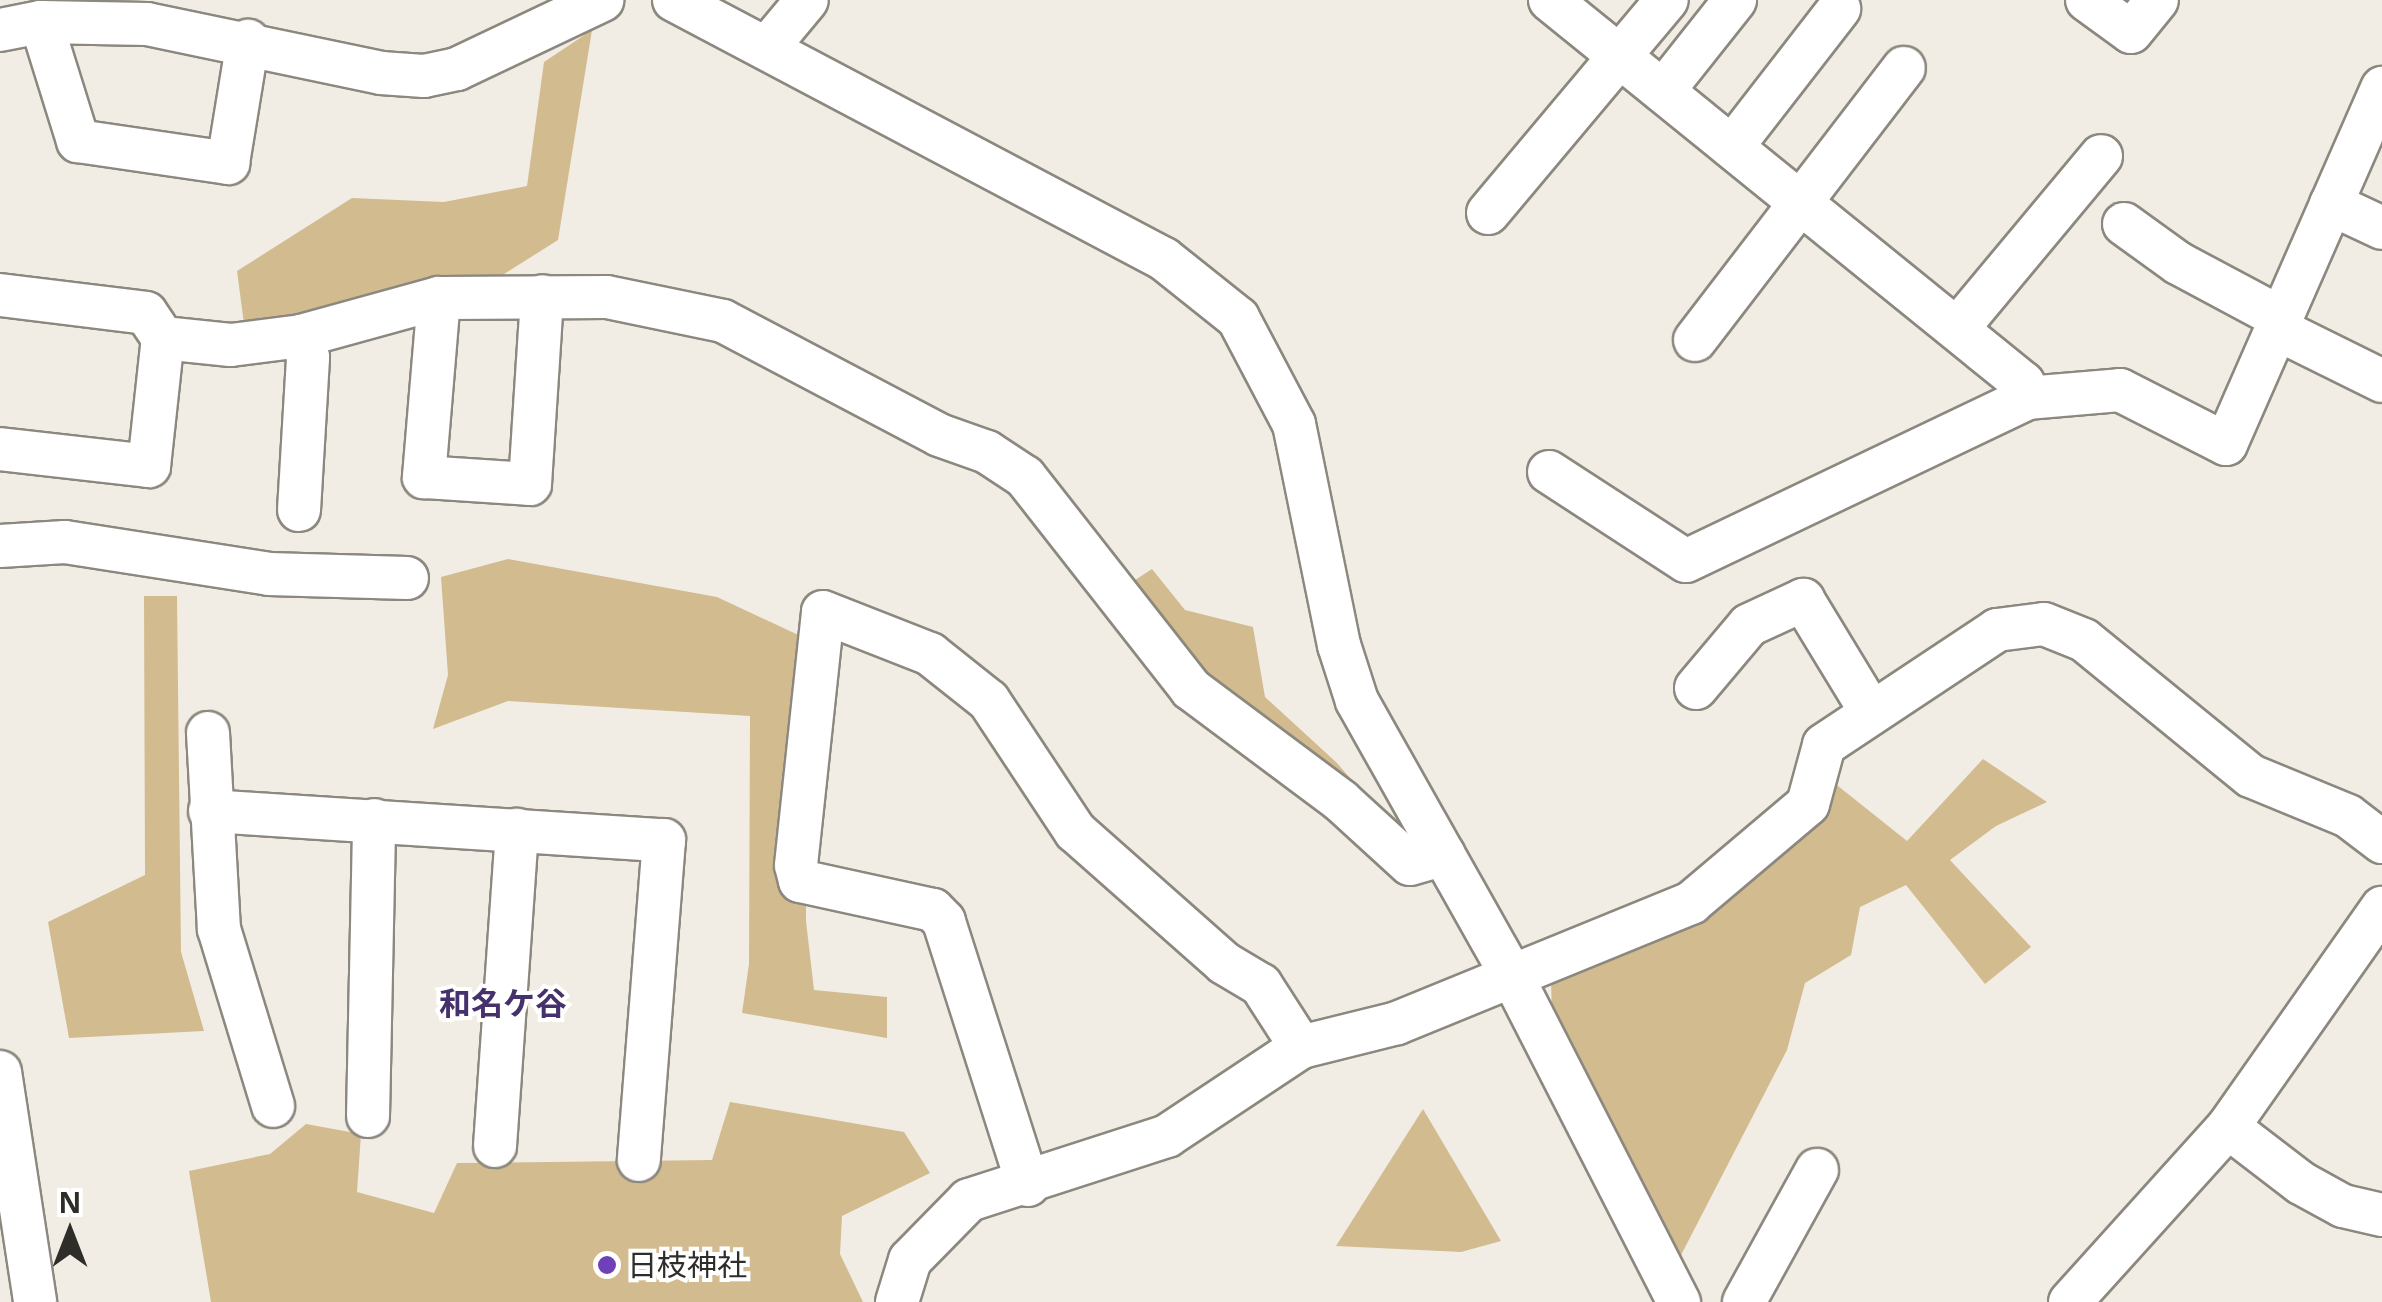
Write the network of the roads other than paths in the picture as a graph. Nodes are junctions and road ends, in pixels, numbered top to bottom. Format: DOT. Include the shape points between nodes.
graph roads {
  1 [pos="602,0"];
  2 [pos="674,0"];
  3 [pos="807,0"];
  4 [pos="1550,0"];
  5 [pos="1668,0"];
  6 [pos="1735,0"];
  7 [pos="2087,0"];
  8 [pos="2158,0"];
  9 [pos="1839,9"];
  10 [pos="19,19"];
  11 [pos="248,41"];
  12 [pos="768,48"];
  13 [pos="1622,58"];
  14 [pos="1904,68"];
  15 [pos="2382,88"];
  16 [pos="1663,91"];
  17 [pos="1732,147"];
  18 [pos="2101,156"];
  19 [pos="1803,203"];
  20 [pos="2332,204"];
  21 [pos="1488,213"];
  22 [pos="2124,224"];
  23 [pos="2382,228"];
  24 [pos="0,295"];
  25 [pos="542,296"];
  26 [pos="439,298"];
  27 [pos="2279,324"];
  28 [pos="1957,329"];
  29 [pos="301,336"];
  30 [pos="162,338"];
  31 [pos="1695,340"];
  32 [pos="2382,380"];
  33 [pos="2027,398"];
  34 [pos="0,449"];
  35 [pos="1549,472"];
  36 [pos="299,510"];
  37 [pos="0,546"];
  38 [pos="408,578"];
  39 [pos="1696,688"];
  40 [pos="1872,712"];
  41 [pos="208,732"];
  42 [pos="210,811"];
  43 [pos="374,820"];
  44 [pos="517,830"];
  45 [pos="2382,842"];
  46 [pos="1444,854"];
  47 [pos="2382,908"];
  48 [pos="2365,967"];
  49 [pos="1512,974"];
  50 [pos="1300,1047"];
  51 [pos="0,1072"];
  52 [pos="274,1106"];
  53 [pos="368,1116"];
  54 [pos="2228,1128"];
  55 [pos="495,1146"];
  56 [pos="639,1160"];
  57 [pos="1817,1170"];
  58 [pos="1028,1185"];
  59 [pos="2382,1215"];
  60 [pos="35,1302"];
  61 [pos="897,1302"];
  62 [pos="1679,1302"];
  63 [pos="1744,1302"];
  64 [pos="2070,1302"];
  1 -- 11 [label="street" via="458,69 424,76 381,73"];
  2 -- 12 [label="street"];
  3 -- 12 [label="street"];
  4 -- 13 [label="street"];
  5 -- 13 [label="street"];
  6 -- 16 [label="street"];
  7 -- 8 [label="street" via="2132,32"];
  9 -- 17 [label="street"];
  10 -- 11 [label="street" via="147,24"];
  10 -- 11 [label="street" via="78,141 228,163"];
  12 -- 46 [label="street" via="1164,259 1238,318 1294,424 1339,645 1358,701"];
  13 -- 16 [label="street"];
  13 -- 21 [label="street"];
  14 -- 19 [label="street"];
  15 -- 20 [label="street"];
  16 -- 17 [label="street"];
  17 -- 19 [label="street"];
  18 -- 28 [label="street"];
  19 -- 28 [label="street"];
  19 -- 31 [label="street"];
  20 -- 23 [label="street"];
  20 -- 27 [label="street"];
  22 -- 27 [label="street"];
  24 -- 30 [label="street" via="146,313"];
  25 -- 26 [label="street"];
  25 -- 26 [label="street" via="530,484 424,478"];
  25 -- 46 [label="street" via="606,297 723,320 939,435 987,452 1025,478 1192,689 1247,737 1342,801 1410,864"];
  26 -- 29 [label="street"];
  27 -- 32 [label="street"];
  27 -- 33 [label="street" via="2226,444 2120,390"];
  28 -- 33 [label="street" via="2023,383"];
  29 -- 30 [label="street" via="231,345"];
  29 -- 36 [label="street" via="308,358"];
  30 -- 34 [label="street" via="149,466"];
  33 -- 35 [label="street" via="1686,561"];
  37 -- 38 [label="street" via="79,542 269,574"];
  39 -- 40 [label="street" via="1749,625 1803,600"];
  40 -- 45 [label="street" via="1997,630 2044,624 2084,640 2250,776 2348,816"];
  40 -- 49 [label="street" via="1824,745 1808,804 1690,903"];
  41 -- 42 [label="street"];
  42 -- 43 [label="street"];
  42 -- 52 [label="street" via="219,929"];
  43 -- 44 [label="street"];
  43 -- 53 [label="street"];
  44 -- 55 [label="street"];
  44 -- 56 [label="street" via="664,840"];
  46 -- 49 [label="street"];
  47 -- 48 [label="street"];
  48 -- 54 [label="street"];
  49 -- 50 [label="street" via="1397,1023"];
  49 -- 62 [label="street"];
  50 -- 58 [label="street" via="1168,1136"];
  50 -- 58 [label="street" via="1261,985 1224,962 1075,831 989,700 930,654 823,612 796,865 800,882 933,910 944,921"];
  51 -- 60 [label="street"];
  54 -- 59 [label="street" via="2302,1184 2343,1206"];
  54 -- 64 [label="street"];
  57 -- 63 [label="street"];
  58 -- 61 [label="street" via="969,1200 938,1224 910,1260"];
}
